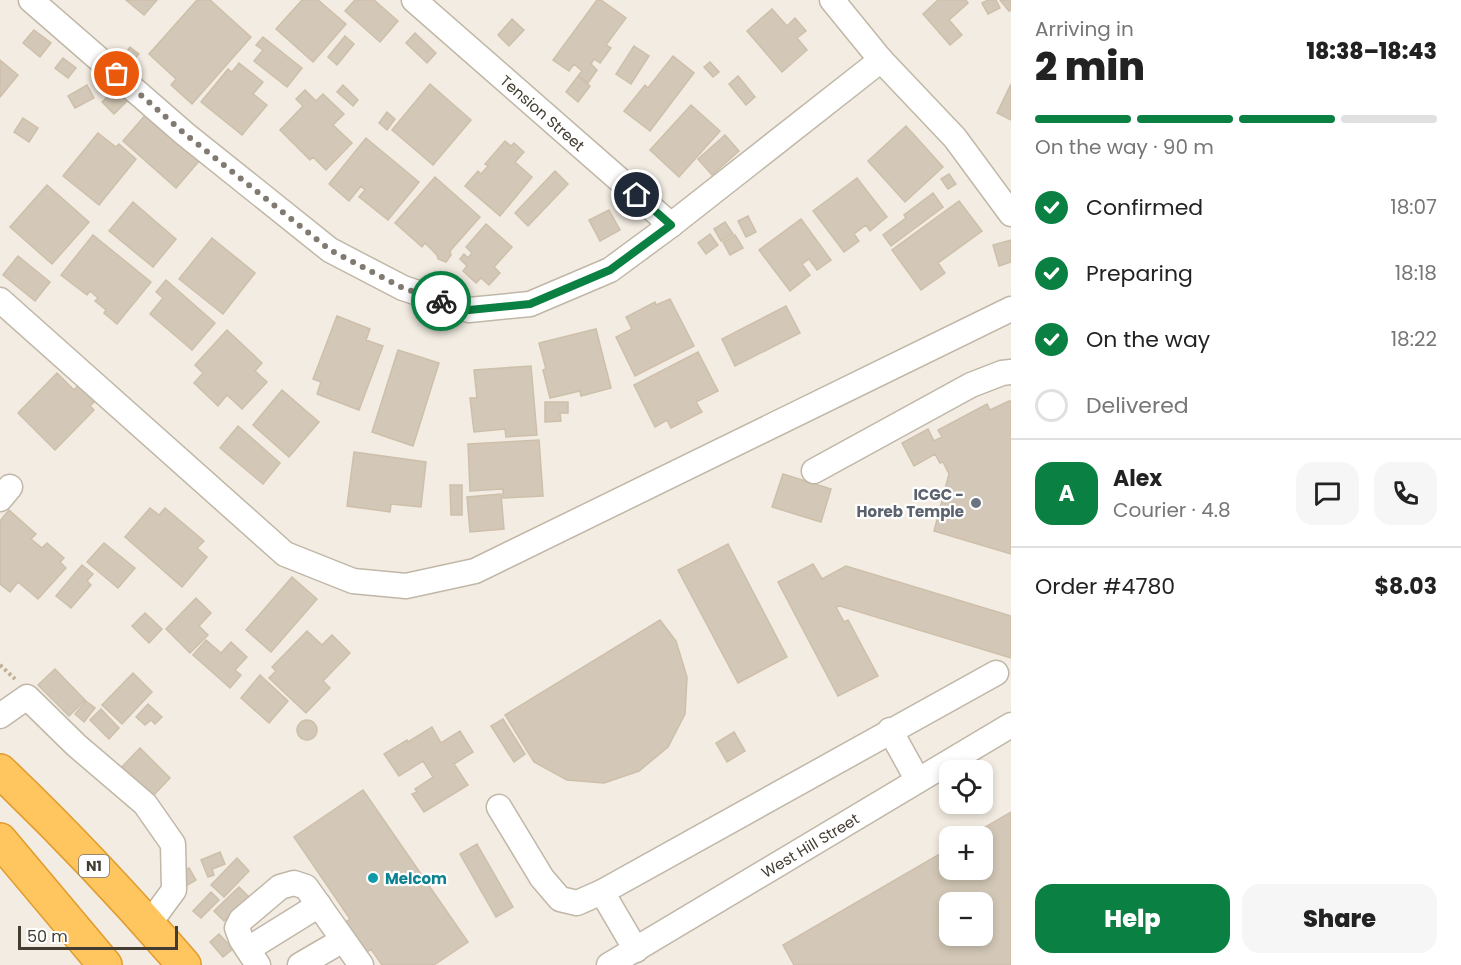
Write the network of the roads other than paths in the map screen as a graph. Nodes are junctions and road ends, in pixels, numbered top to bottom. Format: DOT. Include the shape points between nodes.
graph roads {
  1 [pos="31,0"];
  2 [pos="414,0"];
  3 [pos="832,0"];
  4 [pos="881,60"];
  5 [pos="1011,214"];
  6 [pos="671,225"];
  7 [pos="1011,309"];
  8 [pos="5,313"];
  9 [pos="1011,372"];
  10 [pos="814,471"];
  11 [pos="996,673"];
  12 [pos="0,716"];
  13 [pos="1011,724"];
  14 [pos="890,730"];
  15 [pos="0,771"];
  16 [pos="917,779"];
  17 [pos="499,807"];
  18 [pos="0,840"];
  19 [pos="602,892"];
  20 [pos="319,905"];
  21 [pos="149,924"];
  22 [pos="344,940"];
  23 [pos="636,950"];
  24 [pos="253,957"];
  25 [pos="105,965"];
  26 [pos="184,965"];
  27 [pos="300,965"];
  28 [pos="361,965"];
  29 [pos="609,965"];
  1 -- 6 [label="street" via="185,134 330,250 403,288 469,310 530,304 610,270"];
  2 -- 6 [label="street, Tension Street"];
  3 -- 4 [label="street"];
  4 -- 5 [label="street" via="955,138"];
  4 -- 6 [label="street"];
  7 -- 8 [label="street" via="475,571 406,586 353,581 285,554"];
  9 -- 10 [label="street" via="971,385"];
  11 -- 14 [label="street"];
  12 -- 21 [label="street" via="27,697 145,804 173,844 174,890"];
  13 -- 16 [label="street, West Hill Street"];
  14 -- 16 [label="street"];
  14 -- 19 [label="street"];
  15 -- 21 [label="highway, N1"];
  16 -- 23 [label="street, West Hill Street"];
  17 -- 19 [label="street" via="542,878 560,899 577,903"];
  18 -- 25 [label="highway"];
  19 -- 23 [label="street"];
  20 -- 22 [label="street"];
  20 -- 24 [label="street"];
  20 -- 24 [label="street" via="306,887 294,883 280,887 241,920 237,928"];
  21 -- 26 [label="highway, N1"];
  22 -- 27 [label="street"];
  22 -- 28 [label="street"];
  23 -- 29 [label="street, West Hill Street"];
}
